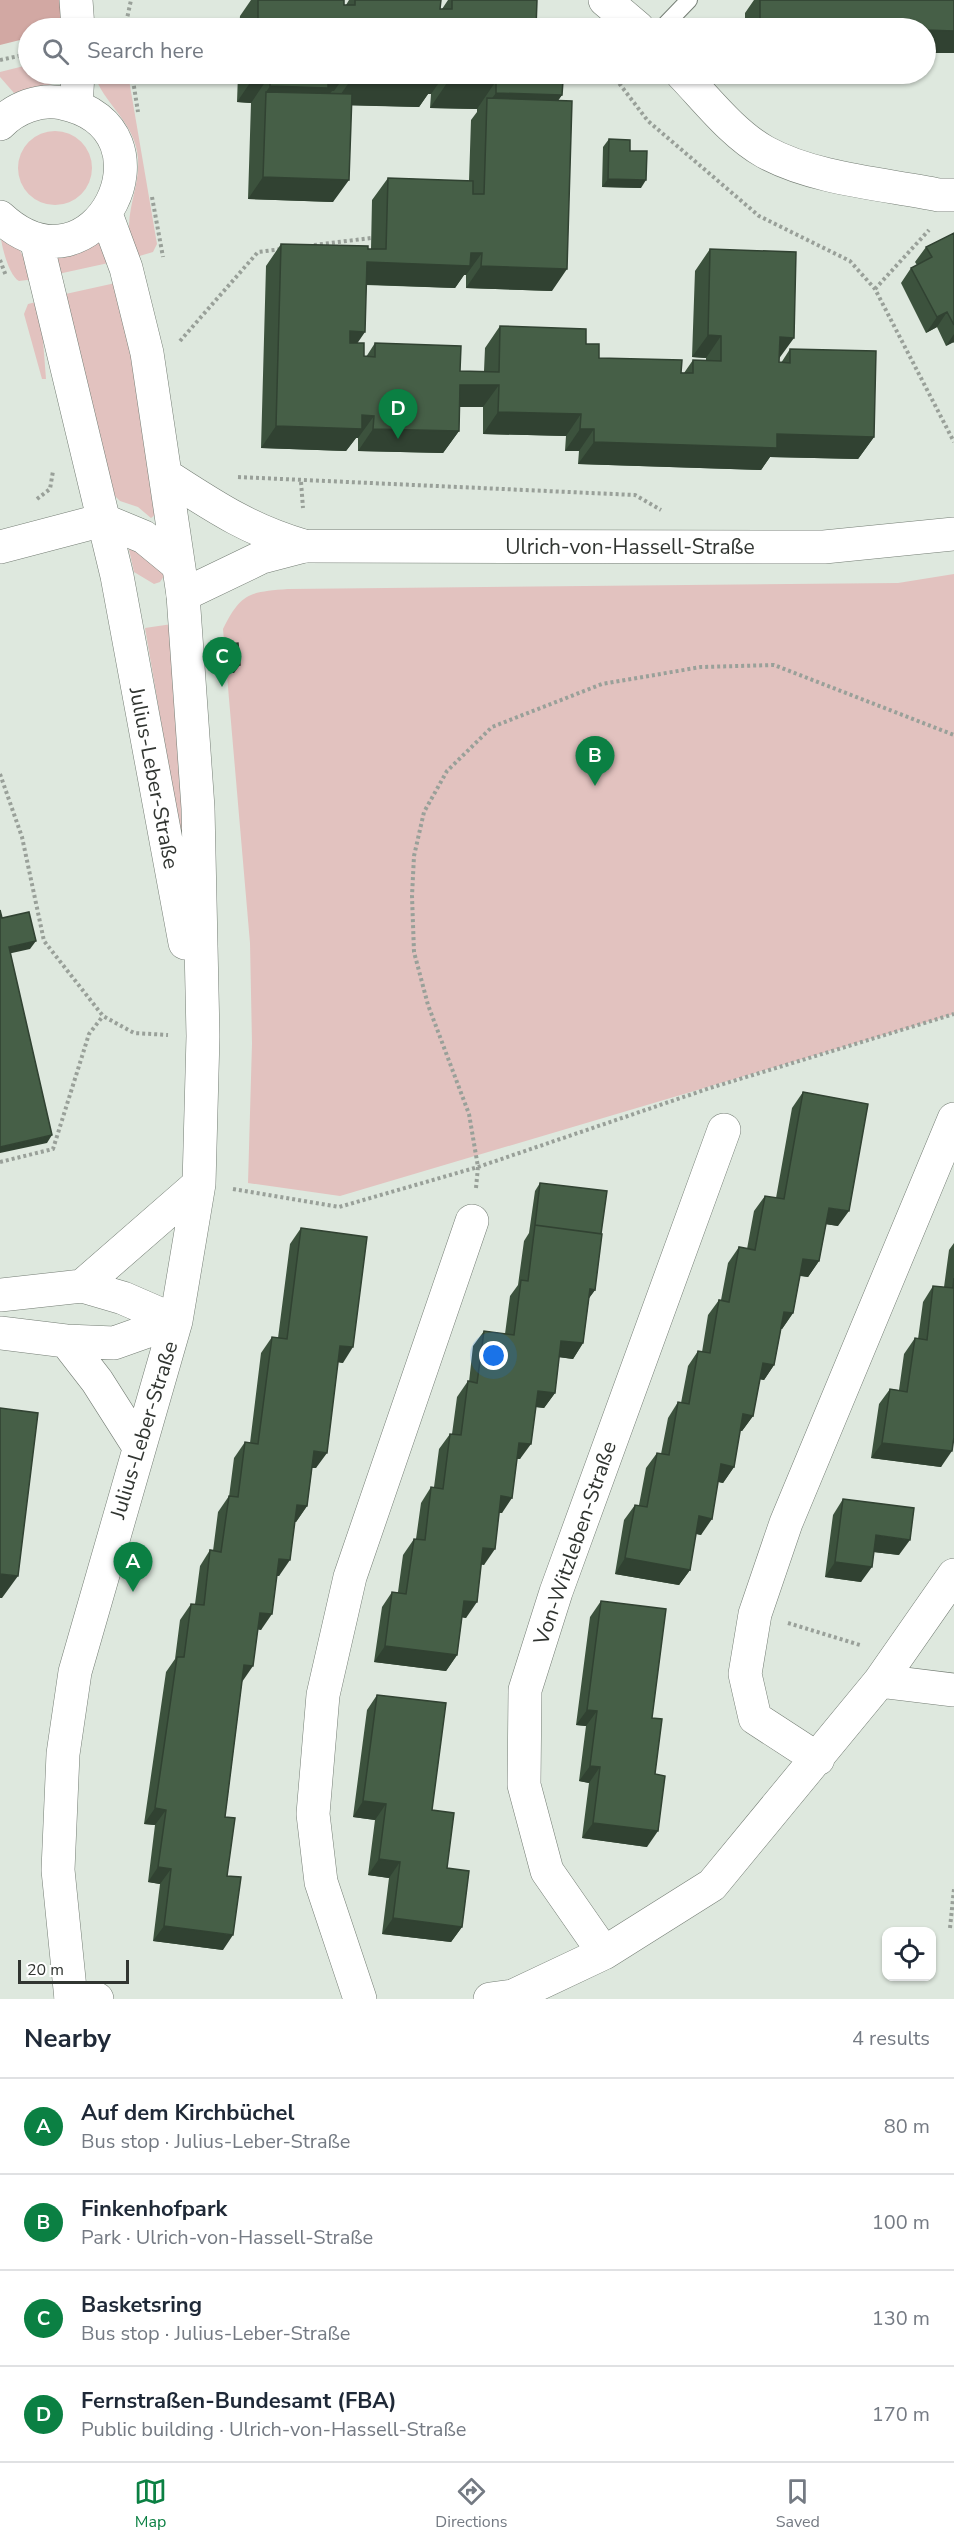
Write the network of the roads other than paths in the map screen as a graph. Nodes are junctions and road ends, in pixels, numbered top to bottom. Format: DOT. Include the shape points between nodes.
graph roads {
  1 [pos="76,0"];
  2 [pos="689,0"];
  3 [pos="613,2"];
  4 [pos="77,18"];
  5 [pos="628,18"];
  6 [pos="672,18"];
  7 [pos="77,84"];
  8 [pos="692,84"];
  9 [pos="76,106"];
  10 [pos="1,120"];
  11 [pos="954,195"];
  12 [pos="106,214"];
  13 [pos="0,217"];
  14 [pos="36,239"];
  15 [pos="167,476"];
  16 [pos="103,520"];
  17 [pos="954,534"];
  18 [pos="14,544"];
  19 [pos="304,546"];
  20 [pos="180,580"];
  21 [pos="203,1036"];
  22 [pos="954,1119"];
  23 [pos="724,1130"];
  24 [pos="199,1184"];
  25 [pos="472,1221"];
  26 [pos="82,1286"];
  27 [pos="0,1295"];
  28 [pos="176,1321"];
  29 [pos="0,1333"];
  30 [pos="66,1341"];
  31 [pos="139,1447"];
  32 [pos="954,1575"];
  33 [pos="880,1681"];
  34 [pos="954,1690"];
  35 [pos="818,1759"];
  36 [pos="604,1953"];
  37 [pos="80,1999"];
  38 [pos="360,1999"];
  39 [pos="490,1999"];
  1 -- 4 [label="street"];
  2 -- 6 [label="lane"];
  3 -- 5 [label="street"];
  7 -- 9 [label="street"];
  8 -- 11 [label="street" via="744,137 766,152 816,171"];
  9 -- 10 [label="street" via="37,103"];
  9 -- 12 [label="street" via="95,117 110,133 119,153 117,196"];
  12 -- 14 [label="street" via="75,237 56,241"];
  12 -- 15 [label="street, Julius-Leber-Straße" via="126,268 147,353"];
  13 -- 14 [label="street" via="14,230"];
  14 -- 16 [label="street, Julius-Leber-Straße"];
  15 -- 19 [label="street, Ulrich-von-Hassell-Straße" via="233,519"];
  15 -- 20 [label="street, Julius-Leber-Straße"];
  16 -- 18 [label="street"];
  16 -- 20 [label="street" via="144,537"];
  16 -- 21 [label="street, Julius-Leber-Straße" via="117,576"];
  17 -- 19 [label="street, Ulrich-von-Hassell-Straße" via="824,547"];
  19 -- 20 [label="street, Ulrich-von-Hassell-Straße"];
  20 -- 21 [label="street, Julius-Leber-Straße" via="198,808"];
  21 -- 24 [label="street, Julius-Leber-Straße"];
  22 -- 35 [label="street" via="786,1523 755,1614 745,1674 755,1718"];
  23 -- 36 [label="street, Von-Witzleben-Straße" via="556,1592 525,1689 524,1785 547,1871"];
  24 -- 26 [label="street"];
  24 -- 28 [label="street, Julius-Leber-Straße"];
  25 -- 38 [label="street" via="351,1577 323,1695 313,1814 321,1882"];
  26 -- 27 [label="street"];
  26 -- 28 [label="street" via="123,1298"];
  28 -- 30 [label="street" via="114,1343"];
  28 -- 31 [label="street, Julius-Leber-Straße"];
  29 -- 30 [label="street"];
  30 -- 31 [label="street"];
  31 -- 37 [label="street, Julius-Leber-Straße" via="75,1672 63,1754 58,1869"];
  32 -- 33 [label="street"];
  33 -- 34 [label="street"];
  33 -- 35 [label="street"];
  35 -- 36 [label="street" via="712,1885"];
  36 -- 39 [label="street" via="513,1995"];
}
